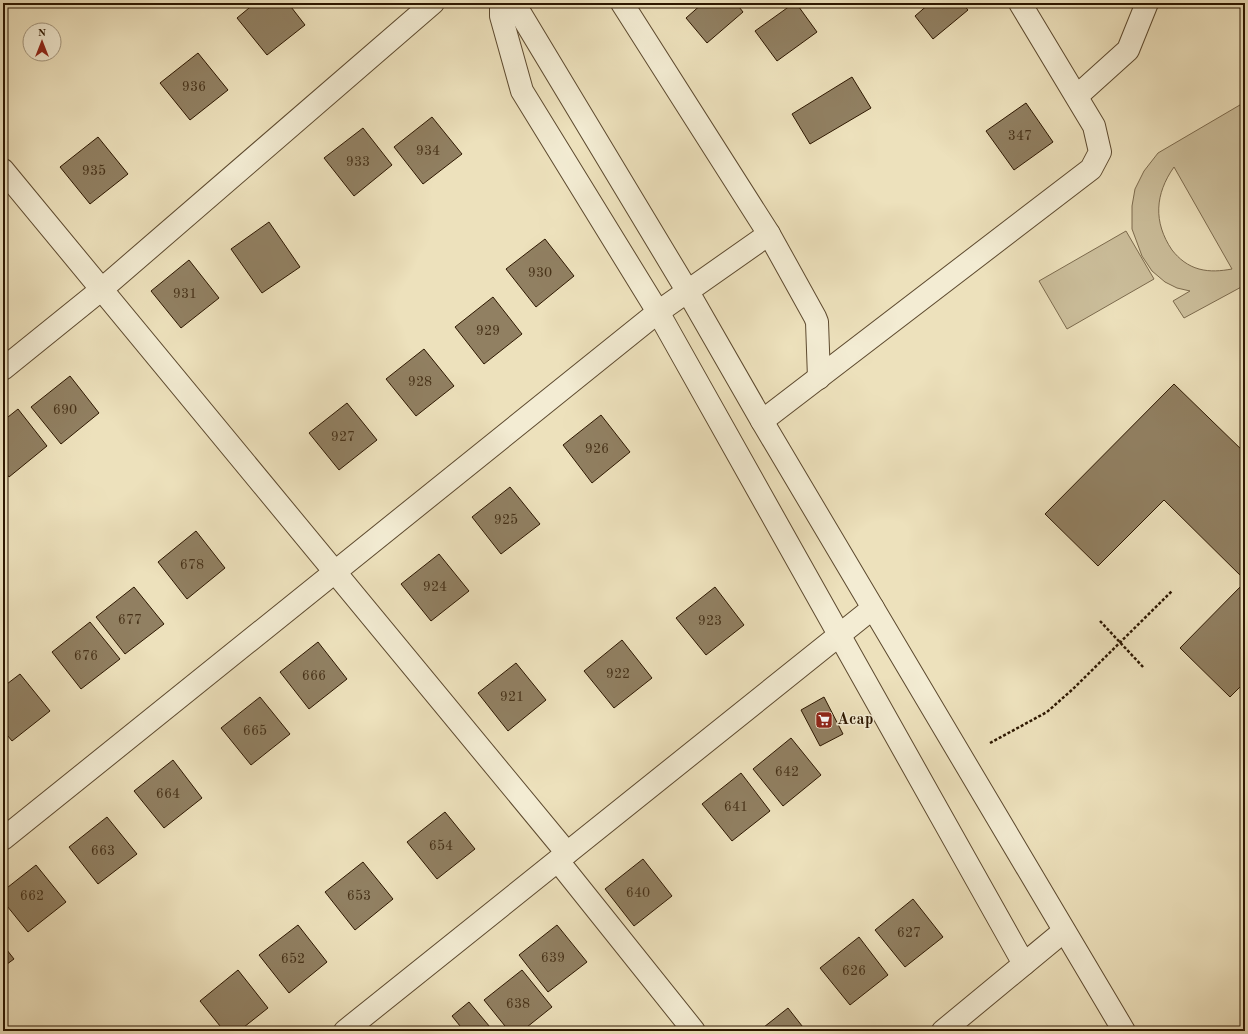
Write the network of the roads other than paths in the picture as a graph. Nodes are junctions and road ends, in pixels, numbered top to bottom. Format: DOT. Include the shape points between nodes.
graph roads {
  1 [pos="433,3"];
  2 [pos="500,3"];
  3 [pos="514,3"];
  4 [pos="622,3"];
  5 [pos="1020,3"];
  6 [pos="1147,3"];
  7 [pos="1077,96"];
  8 [pos="3,170"];
  9 [pos="769,234"];
  10 [pos="102,289"];
  11 [pos="688,292"];
  12 [pos="658,312"];
  13 [pos="3,369"];
  14 [pos="819,378"];
  15 [pos="762,421"];
  16 [pos="335,572"];
  17 [pos="872,608"];
  18 [pos="839,634"];
  19 [pos="3,839"];
  20 [pos="563,857"];
  21 [pos="1064,931"];
  22 [pos="1024,964"];
  23 [pos="345,1031"];
  24 [pos="694,1031"];
  25 [pos="943,1031"];
  26 [pos="1124,1031"];
  1 -- 10 [label="street"];
  2 -- 12 [label="street" via="501,16 522,92"];
  3 -- 11 [label="street"];
  4 -- 9 [label="street"];
  5 -- 7 [label="street"];
  6 -- 7 [label="street" via="1128,50"];
  7 -- 14 [label="street" via="1094,126 1100,152 1091,169"];
  8 -- 10 [label="street"];
  9 -- 11 [label="street"];
  9 -- 14 [label="street" via="817,322"];
  10 -- 13 [label="street"];
  10 -- 16 [label="street"];
  11 -- 12 [label="street"];
  11 -- 15 [label="street"];
  12 -- 16 [label="street"];
  12 -- 18 [label="street"];
  14 -- 15 [label="street"];
  15 -- 17 [label="street"];
  16 -- 19 [label="street"];
  16 -- 20 [label="street"];
  17 -- 18 [label="street"];
  17 -- 21 [label="street"];
  18 -- 20 [label="street"];
  18 -- 22 [label="street"];
  20 -- 23 [label="street"];
  20 -- 24 [label="street"];
  21 -- 22 [label="street"];
  21 -- 26 [label="street"];
  22 -- 25 [label="street"];
}
